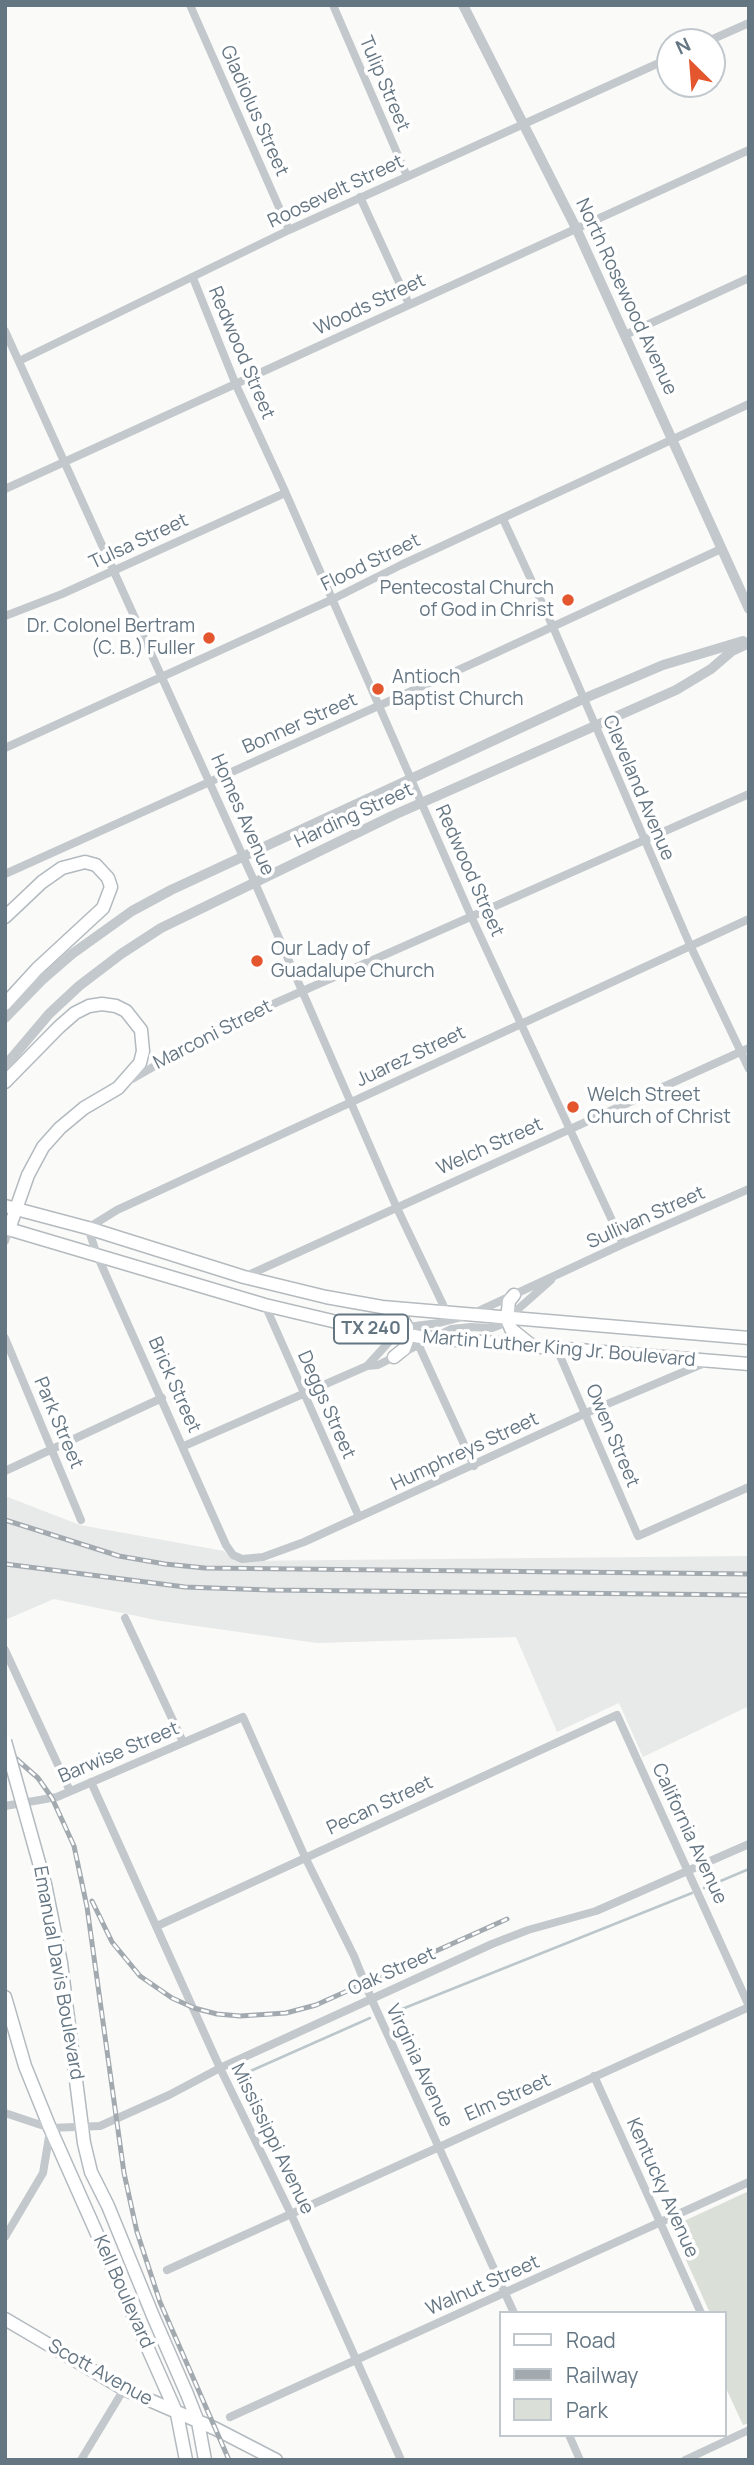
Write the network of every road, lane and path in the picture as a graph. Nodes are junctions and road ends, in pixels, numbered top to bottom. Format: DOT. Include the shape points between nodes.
graph roads {
  1 [pos="190,5"];
  2 [pos="332,5"];
  3 [pos="463,5"];
  4 [pos="749,23"];
  5 [pos="726,33"];
  6 [pos="656,64"];
  7 [pos="525,123"];
  8 [pos="749,150"];
  9 [pos="407,176"];
  10 [pos="360,197"];
  11 [pos="576,228"];
  12 [pos="289,230"];
  13 [pos="193,278"];
  14 [pos="749,278"];
  15 [pos="409,304"];
  16 [pos="5,331"];
  17 [pos="625,335"];
  18 [pos="19,361"];
  19 [pos="236,386"];
  20 [pos="749,404"];
  21 [pos="673,440"];
  22 [pos="64,461"];
  23 [pos="5,489"];
  24 [pos="285,493"];
  25 [pos="502,519"];
  26 [pos="721,549"];
  27 [pos="113,571"];
  28 [pos="331,600"];
  29 [pos="749,608"];
  30 [pos="5,616"];
  31 [pos="553,627"];
  32 [pos="749,641"];
  33 [pos="162,677"];
  34 [pos="583,699"];
  35 [pos="378,706"];
  36 [pos="594,726"];
  37 [pos="5,748"];
  38 [pos="410,778"];
  39 [pos="209,781"];
  40 [pos="749,794"];
  41 [pos="422,803"];
  42 [pos="644,842"];
  43 [pos="243,857"];
  44 [pos="5,874"];
  45 [pos="255,883"];
  46 [pos="471,916"];
  47 [pos="5,917"];
  48 [pos="749,919"];
  49 [pos="690,945"];
  50 [pos="302,991"];
  51 [pos="5,1004"];
  52 [pos="5,1018"];
  53 [pos="522,1023"];
  54 [pos="745,1050"];
  55 [pos="5,1066"];
  56 [pos="749,1069"];
  57 [pos="5,1082"];
  58 [pos="118,1088"];
  59 [pos="349,1104"];
  60 [pos="571,1129"];
  61 [pos="749,1189"];
  62 [pos="396,1206"];
  63 [pos="11,1208"];
  64 [pos="88,1228"];
  65 [pos="7,1233"];
  66 [pos="623,1244"];
  67 [pos="97,1255"];
  68 [pos="555,1275"];
  69 [pos="244,1277"];
  70 [pos="514,1295"];
  71 [pos="265,1305"];
  72 [pos="382,1307"];
  73 [pos="447,1313"];
  74 [pos="470,1315"];
  75 [pos="507,1318"];
  76 [pos="404,1332"];
  77 [pos="5,1338"];
  78 [pos="433,1338"];
  79 [pos="749,1338"];
  80 [pos="419,1346"];
  81 [pos="535,1347"];
  82 [pos="557,1349"];
  83 [pos="394,1357"];
  84 [pos="708,1362"];
  85 [pos="749,1364"];
  86 [pos="367,1366"];
  87 [pos="303,1394"];
  88 [pos="162,1398"];
  89 [pos="586,1413"];
  90 [pos="184,1446"];
  91 [pos="53,1449"];
  92 [pos="474,1466"];
  93 [pos="5,1471"];
  94 [pos="749,1487"];
  95 [pos="359,1517"];
  96 [pos="81,1520"];
  97 [pos="233,1555"];
  98 [pos="125,1618"];
  99 [pos="5,1650"];
  100 [pos="617,1714"];
  101 [pos="243,1717"];
  102 [pos="5,1741"];
  103 [pos="183,1742"];
  104 [pos="91,1782"];
  105 [pos="70,1791"];
  106 [pos="5,1807"];
  107 [pos="749,1844"];
  108 [pos="305,1857"];
  109 [pos="688,1870"];
  110 [pos="157,1926"];
  111 [pos="5,1997"];
  112 [pos="370,1998"];
  113 [pos="749,2006"];
  114 [pos="220,2068"];
  115 [pos="594,2076"];
  116 [pos="5,2113"];
  117 [pos="82,2127"];
  118 [pos="50,2128"];
  119 [pos="438,2147"];
  120 [pos="749,2182"];
  121 [pos="291,2214"];
  122 [pos="662,2222"];
  123 [pos="5,2237"];
  124 [pos="167,2270"];
  125 [pos="505,2294"];
  126 [pos="513,2311"];
  127 [pos="700,2311"];
  128 [pos="5,2319"];
  129 [pos="356,2360"];
  130 [pos="124,2389"];
  131 [pos="177,2414"];
  132 [pos="230,2417"];
  133 [pos="198,2422"];
  134 [pos="749,2430"];
  135 [pos="570,2437"];
  136 [pos="81,2460"];
  137 [pos="186,2460"];
  138 [pos="205,2460"];
  139 [pos="276,2460"];
  140 [pos="401,2460"];
  141 [pos="580,2460"];
  142 [pos="685,2460"];
  1 -- 12 [label="street, Gladiolus Street"];
  2 -- 9 [label="street, Tulip Street"];
  3 -- 7 [label="street, North Rosewood Avenue"];
  4 -- 5 [label="street"];
  6 -- 7 [label="street, Roosevelt Street"];
  7 -- 9 [label="street, Roosevelt Street"];
  7 -- 11 [label="street, North Rosewood Avenue"];
  8 -- 11 [label="street, Woods Street"];
  9 -- 10 [label="street, Roosevelt Street"];
  10 -- 12 [label="street, Roosevelt Street"];
  10 -- 15 [label="street"];
  11 -- 15 [label="street, Woods Street"];
  11 -- 17 [label="street, North Rosewood Avenue"];
  12 -- 13 [label="street, Roosevelt Street"];
  13 -- 18 [label="street, Roosevelt Street"];
  13 -- 19 [label="street, Redwood Street"];
  14 -- 17 [label="street"];
  15 -- 19 [label="street, Woods Street"];
  16 -- 18 [label="street, Homes Avenue"];
  17 -- 21 [label="street, North Rosewood Avenue"];
  18 -- 22 [label="street, Homes Avenue"];
  19 -- 22 [label="street, Woods Street"];
  19 -- 24 [label="street, Redwood Street"];
  20 -- 21 [label="street, Flood Street"];
  21 -- 25 [label="street, Flood Street"];
  21 -- 26 [label="street, North Rosewood Avenue"];
  22 -- 23 [label="street, Woods Street"];
  22 -- 27 [label="street, Homes Avenue"];
  24 -- 27 [label="street, Tulsa Street"];
  24 -- 28 [label="street, Redwood Street"];
  25 -- 28 [label="street, Flood Street"];
  25 -- 31 [label="street, Cleveland Avenue"];
  26 -- 29 [label="street, North Rosewood Avenue"];
  26 -- 31 [label="street, Bonner Street"];
  27 -- 30 [label="street, Tulsa Street"];
  27 -- 33 [label="street, Homes Avenue"];
  28 -- 33 [label="street, Flood Street"];
  28 -- 35 [label="street, Redwood Street"];
  31 -- 34 [label="street, Cleveland Avenue"];
  31 -- 35 [label="street, Bonner Street"];
  32 -- 34 [label="street, Harding Street" via="663,665"];
  32 -- 36 [label="street, Harding Street" via="676,690"];
  33 -- 37 [label="street, Flood Street"];
  33 -- 39 [label="street, Homes Avenue"];
  34 -- 36 [label="street, Cleveland Avenue"];
  34 -- 38 [label="street, Harding Street"];
  35 -- 38 [label="street, Redwood Street"];
  35 -- 39 [label="street, Bonner Street"];
  36 -- 41 [label="street, Harding Street"];
  36 -- 42 [label="street, Cleveland Avenue"];
  38 -- 41 [label="street, Redwood Street"];
  38 -- 43 [label="street, Harding Street"];
  39 -- 43 [label="street, Homes Avenue"];
  39 -- 44 [label="street, Bonner Street"];
  40 -- 42 [label="street, Marconi Street"];
  41 -- 45 [label="street, Harding Street"];
  41 -- 46 [label="street, Redwood Street"];
  42 -- 46 [label="street, Marconi Street"];
  42 -- 49 [label="street, Cleveland Avenue"];
  43 -- 45 [label="street, Homes Avenue"];
  43 -- 52 [label="street, Harding Street" via="171,890 101,932 42,980"];
  45 -- 50 [label="street, Homes Avenue"];
  45 -- 55 [label="street, Harding Street" via="161,928 121,954 49,1014"];
  46 -- 50 [label="street, Marconi Street"];
  46 -- 53 [label="street, Redwood Street"];
  47 -- 51 [label="main road" via="62,868 96,864 108,878 103,908"];
  48 -- 49 [label="street, Juarez Street"];
  49 -- 53 [label="street, Juarez Street"];
  49 -- 54 [label="street, Cleveland Avenue"];
  50 -- 58 [label="street, Marconi Street" via="230,1023"];
  50 -- 59 [label="street, Homes Avenue"];
  53 -- 59 [label="street, Juarez Street"];
  53 -- 60 [label="street, Redwood Street"];
  54 -- 56 [label="street, Cleveland Avenue"];
  54 -- 60 [label="street, Welch Street"];
  57 -- 58 [label="main road" via="75,1013 102,1004 126,1011 141,1030 140,1063"];
  58 -- 63 [label="main road, Marconi Street" via="60,1128 44,1147"];
  59 -- 62 [label="street, Homes Avenue"];
  59 -- 64 [label="street, Juarez Street" via="117,1210"];
  60 -- 62 [label="street, Welch Street"];
  60 -- 66 [label="street, Redwood Street"];
  61 -- 66 [label="street, Sullivan Street"];
  62 -- 69 [label="street, Welch Street"];
  62 -- 73 [label="street, Homes Avenue"];
  63 -- 64 [label="main road, Martin Luther King Jr. Boulevard / TX 240"];
  63 -- 65 [label="main road, Marconi Street"];
  64 -- 67 [label="street, Brick Street"];
  64 -- 69 [label="main road, Martin Luther King Jr. Boulevard / TX 240"];
  65 -- 67 [label="main road, Martin Luther King Jr. Boulevard / TX 240"];
  66 -- 68 [label="street, Sullivan Street"];
  67 -- 71 [label="main road, Martin Luther King Jr. Boulevard / TX 240"];
  67 -- 88 [label="street, Brick Street"];
  68 -- 70 [label="street, Sullivan Street"];
  68 -- 75 [label="street, Sullivan Street"];
  69 -- 72 [label="main road, Martin Luther King Jr. Boulevard / TX 240"];
  70 -- 74 [label="street, Sullivan Street"];
  70 -- 75 [label="main road"];
  71 -- 76 [label="main road, Martin Luther King Jr. Boulevard / TX 240" via="362,1328"];
  71 -- 87 [label="street, Deggs Street"];
  72 -- 73 [label="main road, Martin Luther King Jr. Boulevard / TX 240"];
  72 -- 76 [label="main road" via="401,1317"];
  73 -- 74 [label="main road, Martin Luther King Jr. Boulevard / TX 240"];
  74 -- 75 [label="main road, Martin Luther King Jr. Boulevard / TX 240"];
  74 -- 76 [label="street, Sullivan Street"];
  75 -- 78 [label="street, Sullivan Street" via="492,1328 451,1329"];
  75 -- 79 [label="main road, Martin Luther King Jr. Boulevard / TX 240"];
  75 -- 81 [label="main road" via="511,1329"];
  76 -- 78 [label="main road, Martin Luther King Jr. Boulevard / TX 240"];
  76 -- 83 [label="main road" via="404,1349"];
  76 -- 86 [label="street, Sullivan Street"];
  77 -- 91 [label="street, Park Street"];
  78 -- 80 [label="street, Sullivan Street"];
  78 -- 81 [label="main road, Martin Luther King Jr. Boulevard / TX 240"];
  80 -- 83 [label="street, Sullivan Street"];
  80 -- 92 [label="street"];
  81 -- 82 [label="main road, Martin Luther King Jr. Boulevard / TX 240"];
  82 -- 84 [label="main road, Martin Luther King Jr. Boulevard / TX 240"];
  82 -- 89 [label="street, Owen Street"];
  83 -- 86 [label="street, Sullivan Street"];
  84 -- 85 [label="main road, Martin Luther King Jr. Boulevard / TX 240"];
  84 -- 89 [label="street, Humphreys Street"];
  86 -- 87 [label="street, Sullivan Street"];
  87 -- 90 [label="street, Sullivan Street"];
  87 -- 95 [label="street, Deggs Street"];
  88 -- 90 [label="street, Brick Street"];
  88 -- 91 [label="street"];
  89 -- 92 [label="street, Humphreys Street"];
  89 -- 94 [label="street, Owen Street" via="638,1536"];
  90 -- 97 [label="street, Brick Street"];
  91 -- 93 [label="street"];
  91 -- 96 [label="street, Park Street"];
  92 -- 95 [label="street, Humphreys Street"];
  95 -- 97 [label="street, Humphreys Street" via="274,1554 242,1559"];
  98 -- 103 [label="street"];
  99 -- 105 [label="street"];
  100 -- 108 [label="street, Pecan Street"];
  100 -- 109 [label="street, California Avenue"];
  101 -- 103 [label="street, Barwise Street"];
  101 -- 108 [label="street, Virginia Avenue"];
  102 -- 117 [label="main road, Emanual Davis Boulevard, bridge" via="43,1873 61,1963"];
  103 -- 104 [label="street, Barwise Street"];
  104 -- 105 [label="street, Barwise Street"];
  104 -- 110 [label="street, Mississippi Avenue"];
  105 -- 106 [label="street, Barwise Street"];
  107 -- 109 [label="street, Oak Street"];
  108 -- 110 [label="street, Pecan Street"];
  108 -- 112 [label="street, Virginia Avenue"];
  109 -- 112 [label="street, Oak Street" via="596,1911 508,1937"];
  109 -- 113 [label="street, California Avenue"];
  110 -- 114 [label="street, Mississippi Avenue"];
  111 -- 118 [label="main road" via="25,2066"];
  112 -- 114 [label="street, Oak Street"];
  112 -- 119 [label="street, Virginia Avenue"];
  113 -- 115 [label="street, Elm Street"];
  114 -- 117 [label="street, Oak Street" via="100,2126"];
  114 -- 121 [label="street, Mississippi Avenue"];
  115 -- 119 [label="street, Elm Street"];
  115 -- 122 [label="street, Kentucky Avenue"];
  116 -- 118 [label="street"];
  117 -- 118 [label="street, Oak Street"];
  117 -- 133 [label="main road, Kell Boulevard" via="91,2172"];
  118 -- 123 [label="street" via="43,2174"];
  118 -- 131 [label="main road, Kell Boulevard"];
  119 -- 121 [label="street, Elm Street"];
  119 -- 125 [label="street, Virginia Avenue"];
  120 -- 122 [label="street, Walnut Street"];
  121 -- 124 [label="street, Elm Street"];
  121 -- 129 [label="street, Mississippi Avenue"];
  122 -- 125 [label="street, Walnut Street"];
  122 -- 127 [label="street, Kentucky Avenue"];
  125 -- 126 [label="street, Virginia Avenue"];
  125 -- 129 [label="street, Walnut Street"];
  128 -- 130 [label="main road, Scott Avenue"];
  129 -- 132 [label="street, Walnut Street"];
  129 -- 140 [label="street, Mississippi Avenue"];
  130 -- 131 [label="main road, Scott Avenue"];
  130 -- 136 [label="street"];
  131 -- 133 [label="main road, Scott Avenue"];
  131 -- 137 [label="main road, Kell Boulevard"];
  133 -- 138 [label="main road, Kell Boulevard"];
  133 -- 139 [label="main road, Scott Avenue"];
  134 -- 142 [label="street"];
  135 -- 141 [label="street"];
}
